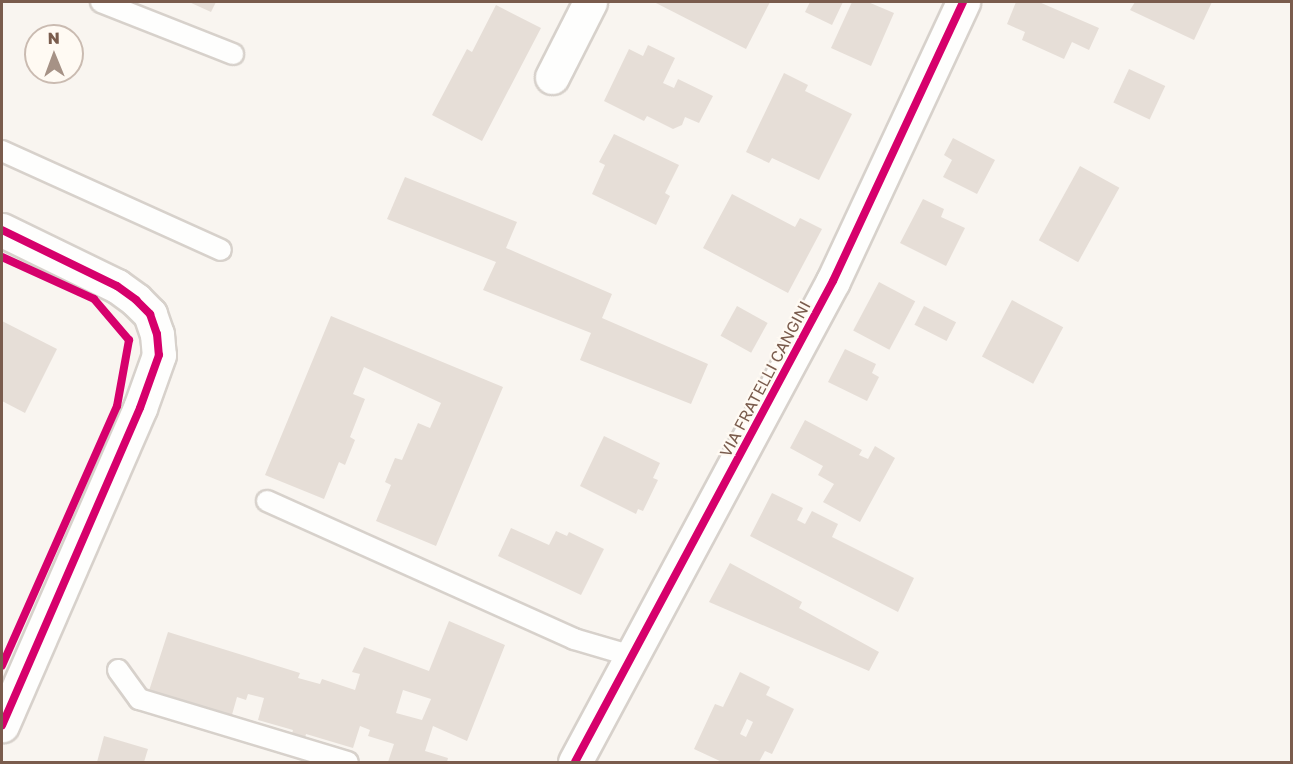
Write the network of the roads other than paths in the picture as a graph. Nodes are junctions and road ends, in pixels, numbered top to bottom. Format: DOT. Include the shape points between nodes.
graph roads {
  1 [pos="101,2"];
  2 [pos="590,2"];
  3 [pos="963,2"];
  4 [pos="233,54"];
  5 [pos="552,77"];
  6 [pos="2,151"];
  7 [pos="2,230"];
  8 [pos="221,250"];
  9 [pos="267,501"];
  10 [pos="632,656"];
  11 [pos="118,670"];
  12 [pos="2,725"];
  13 [pos="348,762"];
  14 [pos="575,762"];
  1 -- 4 [label="lane"];
  2 -- 5 [label="street"];
  3 -- 10 [label="street, VIA FRATELLI CANGINI" via="832,281"];
  6 -- 8 [label="lane"];
  7 -- 12 [label="street" via="117,286 136,300 150,314 158,334 159,355 140,408"];
  9 -- 10 [label="lane" via="574,639"];
  10 -- 14 [label="street, VIA FRATELLI CANGINI"];
  11 -- 13 [label="lane" via="139,699"];
}
